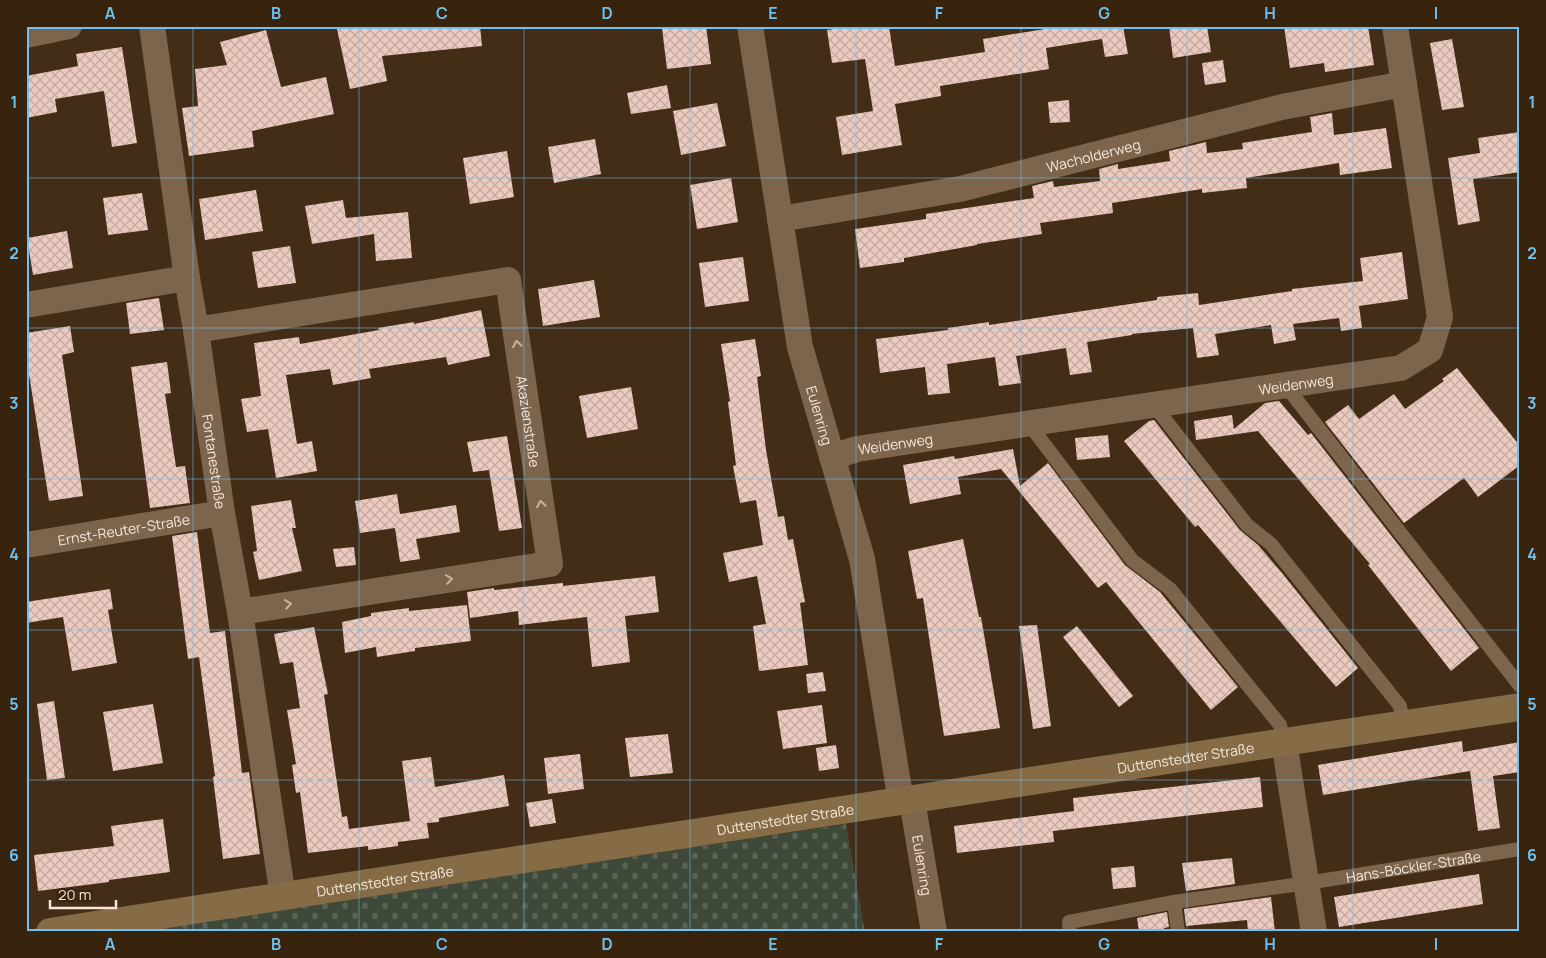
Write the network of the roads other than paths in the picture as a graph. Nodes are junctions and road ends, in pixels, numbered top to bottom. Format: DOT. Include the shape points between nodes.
graph roads {
  1 [pos="69,26"];
  2 [pos="152,26"];
  3 [pos="750,26"];
  4 [pos="1395,26"];
  5 [pos="26,35"];
  6 [pos="1404,84"];
  7 [pos="780,219"];
  8 [pos="187,278"];
  9 [pos="26,305"];
  10 [pos="196,330"];
  11 [pos="1286,385"];
  12 [pos="1153,404"];
  13 [pos="1029,424"];
  14 [pos="832,457"];
  15 [pos="222,513"];
  16 [pos="26,545"];
  17 [pos="240,612"];
  18 [pos="1520,686"];
  19 [pos="1520,708"];
  20 [pos="1403,724"];
  21 [pos="1284,742"];
  22 [pos="906,801"];
  23 [pos="1520,849"];
  24 [pos="1307,883"];
  25 [pos="283,896"];
  26 [pos="1174,902"];
  27 [pos="50,932"];
  28 [pos="934,932"];
  29 [pos="1070,932"];
  30 [pos="1178,932"];
  31 [pos="1314,932"];
  1 -- 5 [label="street"];
  2 -- 8 [label="street, Fontanestraße"];
  3 -- 7 [label="street, Eulenring"];
  4 -- 6 [label="street, Weidenweg"];
  6 -- 7 [label="street, Wacholderweg" via="1282,107 960,189"];
  6 -- 11 [label="street, Weidenweg" via="1440,317 1430,350 1401,368"];
  7 -- 14 [label="street, Eulenring" via="800,347"];
  8 -- 9 [label="street"];
  8 -- 10 [label="street, Fontanestraße"];
  10 -- 15 [label="street, Fontanestraße"];
  17 -- 10 [label="street, Akazienstraße, one-way" via="550,564 508,280"];
  11 -- 12 [label="street, Weidenweg"];
  11 -- 18 [label="lane"];
  12 -- 13 [label="street, Weidenweg"];
  12 -- 20 [label="lane" via="1247,525 1270,544 1400,706"];
  13 -- 14 [label="street, Weidenweg" via="856,449"];
  13 -- 21 [label="lane" via="1132,560 1170,589 1274,717 1280,725"];
  14 -- 22 [label="street, Eulenring" via="862,559"];
  15 -- 16 [label="street, Ernst-Reuter-Straße"];
  15 -- 17 [label="street, Fontanestraße"];
  17 -- 25 [label="street, Fontanestraße"];
  19 -- 20 [label="street, Duttenstedter Straße"];
  20 -- 21 [label="street, Duttenstedter Straße"];
  21 -- 22 [label="street, Duttenstedter Straße"];
  21 -- 24 [label="street"];
  22 -- 25 [label="street, Duttenstedter Straße"];
  22 -- 28 [label="street, Eulenring"];
  23 -- 24 [label="lane, Hans-Böckler-Straße"];
  24 -- 26 [label="lane, Hans-Böckler-Straße"];
  24 -- 31 [label="street"];
  25 -- 27 [label="street, Duttenstedter Straße"];
  26 -- 29 [label="lane, Hans-Böckler-Straße" via="1069,922"];
  26 -- 30 [label="lane"];
}
